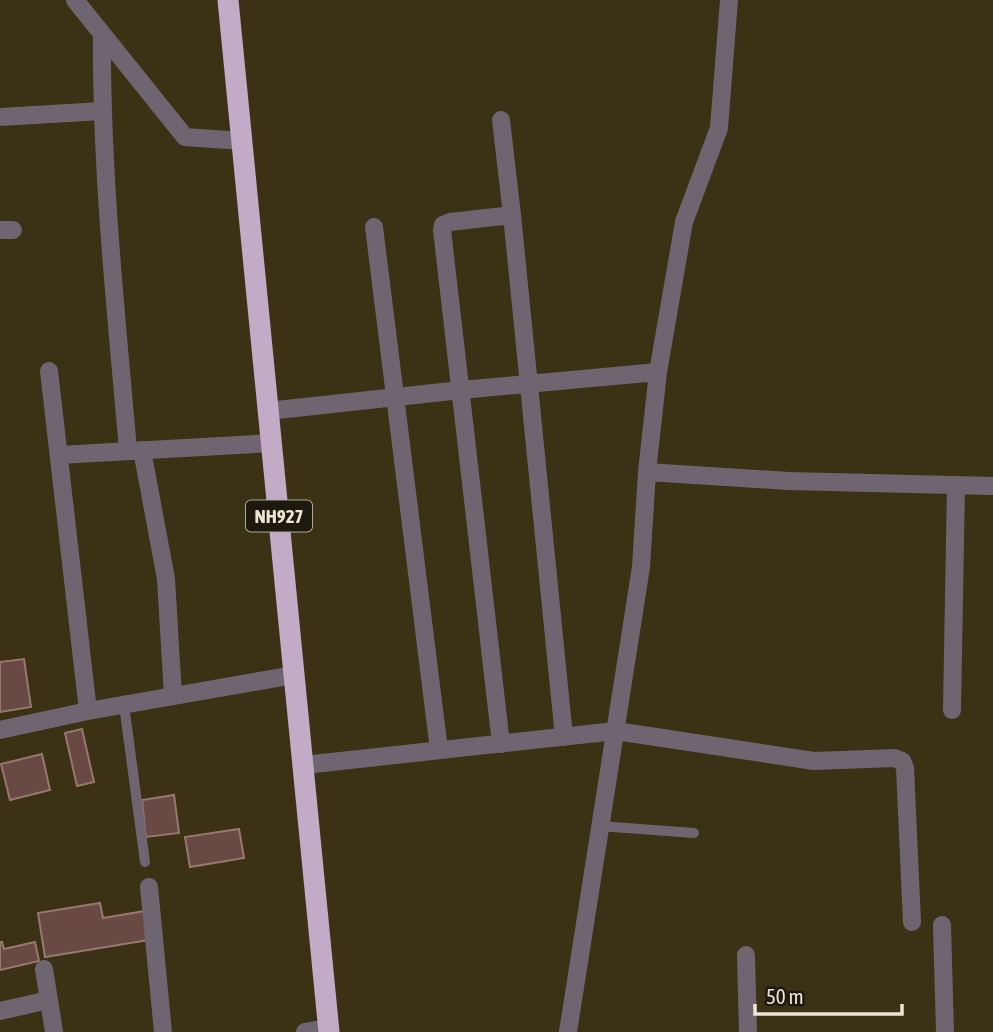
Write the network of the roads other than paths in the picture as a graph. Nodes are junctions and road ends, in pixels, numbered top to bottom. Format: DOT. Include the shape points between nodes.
graph roads {
  1 [pos="75,0"];
  2 [pos="228,0"];
  3 [pos="729,0"];
  4 [pos="102,34"];
  5 [pos="102,111"];
  6 [pos="0,117"];
  7 [pos="501,120"];
  8 [pos="242,141"];
  9 [pos="512,215"];
  10 [pos="374,227"];
  11 [pos="49,371"];
  12 [pos="658,372"];
  13 [pos="529,384"];
  14 [pos="461,390"];
  15 [pos="395,396"];
  16 [pos="268,411"];
  17 [pos="272,443"];
  18 [pos="135,450"];
  19 [pos="59,455"];
  20 [pos="647,472"];
  21 [pos="956,485"];
  22 [pos="993,486"];
  23 [pos="294,676"];
  24 [pos="173,696"];
  25 [pos="124,705"];
  26 [pos="953,710"];
  27 [pos="88,711"];
  28 [pos="0,730"];
  29 [pos="616,731"];
  30 [pos="564,737"];
  31 [pos="501,744"];
  32 [pos="439,750"];
  33 [pos="304,765"];
  34 [pos="599,826"];
  35 [pos="694,833"];
  36 [pos="145,862"];
  37 [pos="149,887"];
  38 [pos="912,922"];
  39 [pos="942,925"];
  40 [pos="746,955"];
  41 [pos="44,969"];
  42 [pos="49,1000"];
  43 [pos="0,1011"];
  44 [pos="329,1030"];
  45 [pos="54,1032"];
  46 [pos="163,1032"];
  47 [pos="305,1032"];
  48 [pos="568,1032"];
  49 [pos="748,1032"];
  50 [pos="945,1032"];
  1 -- 4 [label="street"];
  2 -- 8 [label="highway, NH927"];
  3 -- 12 [label="street" via="719,128 684,222"];
  4 -- 5 [label="street"];
  4 -- 8 [label="street" via="185,136"];
  5 -- 6 [label="street"];
  5 -- 18 [label="street" via="106,192"];
  7 -- 9 [label="street"];
  8 -- 16 [label="highway, NH927"];
  9 -- 13 [label="street"];
  9 -- 14 [label="street" via="443,225"];
  10 -- 15 [label="street"];
  11 -- 19 [label="street"];
  12 -- 13 [label="street"];
  12 -- 20 [label="street"];
  13 -- 14 [label="street"];
  13 -- 30 [label="street"];
  14 -- 15 [label="street"];
  14 -- 31 [label="street"];
  15 -- 16 [label="street"];
  15 -- 32 [label="street"];
  16 -- 17 [label="highway, NH927"];
  17 -- 18 [label="street"];
  17 -- 23 [label="highway, NH927"];
  18 -- 19 [label="street"];
  18 -- 24 [label="street" via="166,579"];
  19 -- 27 [label="street"];
  20 -- 21 [label="street"];
  20 -- 29 [label="street" via="641,567"];
  21 -- 22 [label="street"];
  21 -- 26 [label="street"];
  23 -- 24 [label="street"];
  23 -- 33 [label="highway, NH927"];
  24 -- 25 [label="street"];
  25 -- 27 [label="street"];
  25 -- 36 [label="lane"];
  27 -- 28 [label="street"];
  29 -- 30 [label="street"];
  29 -- 34 [label="street"];
  29 -- 38 [label="street" via="814,761 902,761"];
  30 -- 31 [label="street"];
  31 -- 32 [label="street"];
  32 -- 33 [label="street"];
  33 -- 44 [label="highway, NH927"];
  34 -- 35 [label="lane"];
  34 -- 48 [label="street"];
  37 -- 46 [label="street"];
  39 -- 50 [label="street"];
  40 -- 49 [label="street"];
  41 -- 42 [label="street"];
  42 -- 43 [label="street"];
  42 -- 45 [label="street"];
  44 -- 47 [label="street"];
}
